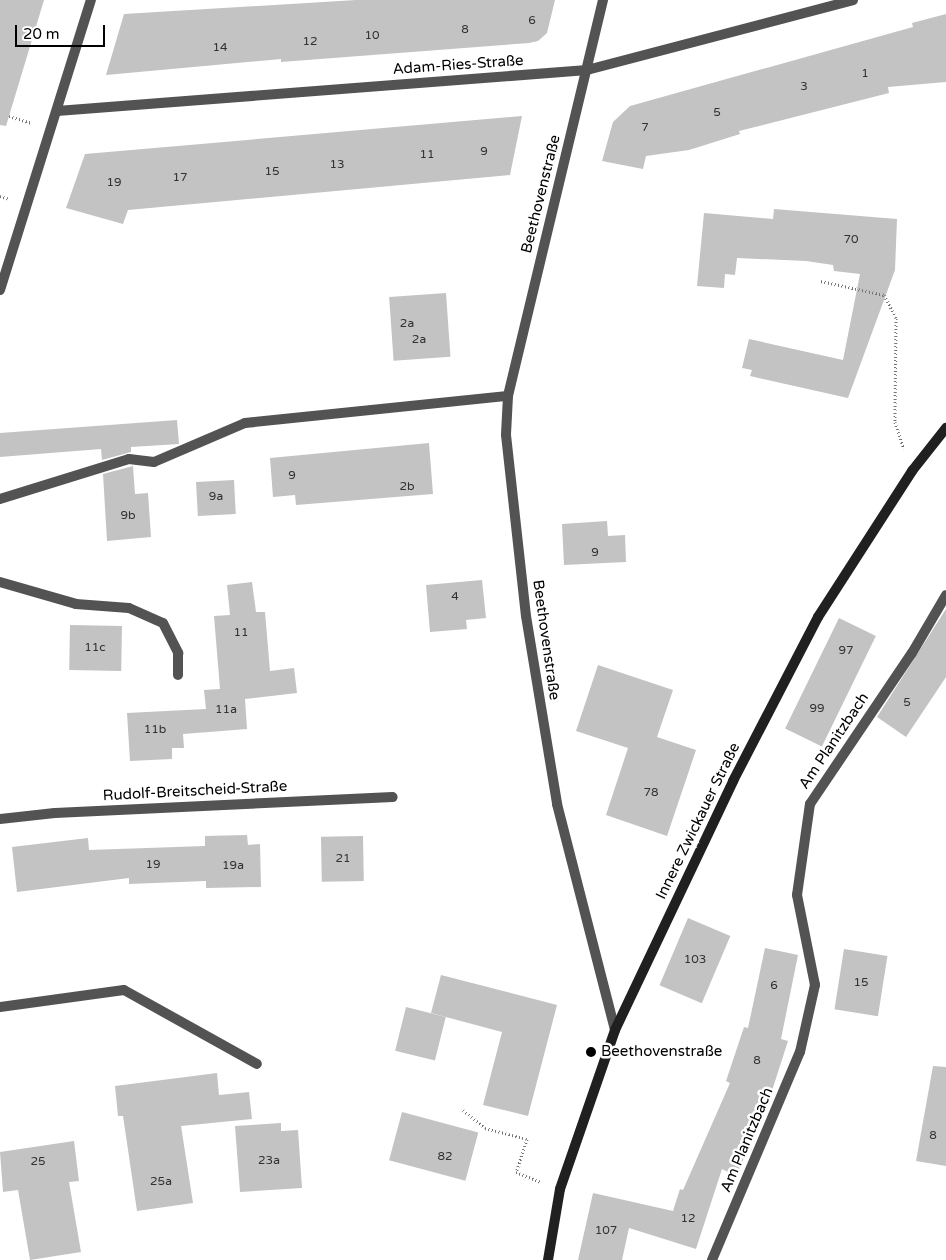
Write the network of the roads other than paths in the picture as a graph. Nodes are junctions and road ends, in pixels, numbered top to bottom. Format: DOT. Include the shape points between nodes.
graph roads {
  1 [pos="91,0"];
  2 [pos="603,0"];
  3 [pos="853,0"];
  4 [pos="587,70"];
  5 [pos="57,111"];
  6 [pos="0,290"];
  7 [pos="508,396"];
  8 [pos="946,428"];
  9 [pos="0,499"];
  10 [pos="0,582"];
  11 [pos="946,596"];
  12 [pos="178,675"];
  13 [pos="393,797"];
  14 [pos="0,819"];
  15 [pos="0,1007"];
  16 [pos="615,1030"];
  17 [pos="257,1064"];
  18 [pos="548,1260"];
  19 [pos="712,1260"];
  1 -- 5 [label="street"];
  2 -- 4 [label="street, Beethovenstraße"];
  3 -- 4 [label="street, Adam-Ries-Straße"];
  4 -- 5 [label="street, Adam-Ries-Straße"];
  4 -- 7 [label="street, Beethovenstraße"];
  5 -- 6 [label="street"];
  7 -- 9 [label="street" via="245,423 154,462 129,459"];
  7 -- 16 [label="street, Beethovenstraße" via="506,435 526,616 556,804"];
  8 -- 16 [label="main road, Innere Zwickauer Straße" via="912,471 818,617 733,781"];
  10 -- 12 [label="street" via="76,604 129,608 163,623 178,653"];
  11 -- 19 [label="street, Am Planitzbach" via="912,653 810,804 797,895 815,985 800,1052"];
  13 -- 14 [label="street, Rudolf-Breitscheid-Straße" via="55,813"];
  15 -- 17 [label="street" via="124,990"];
  16 -- 18 [label="main road, Innere Zwickauer Straße" via="560,1189"];
}
